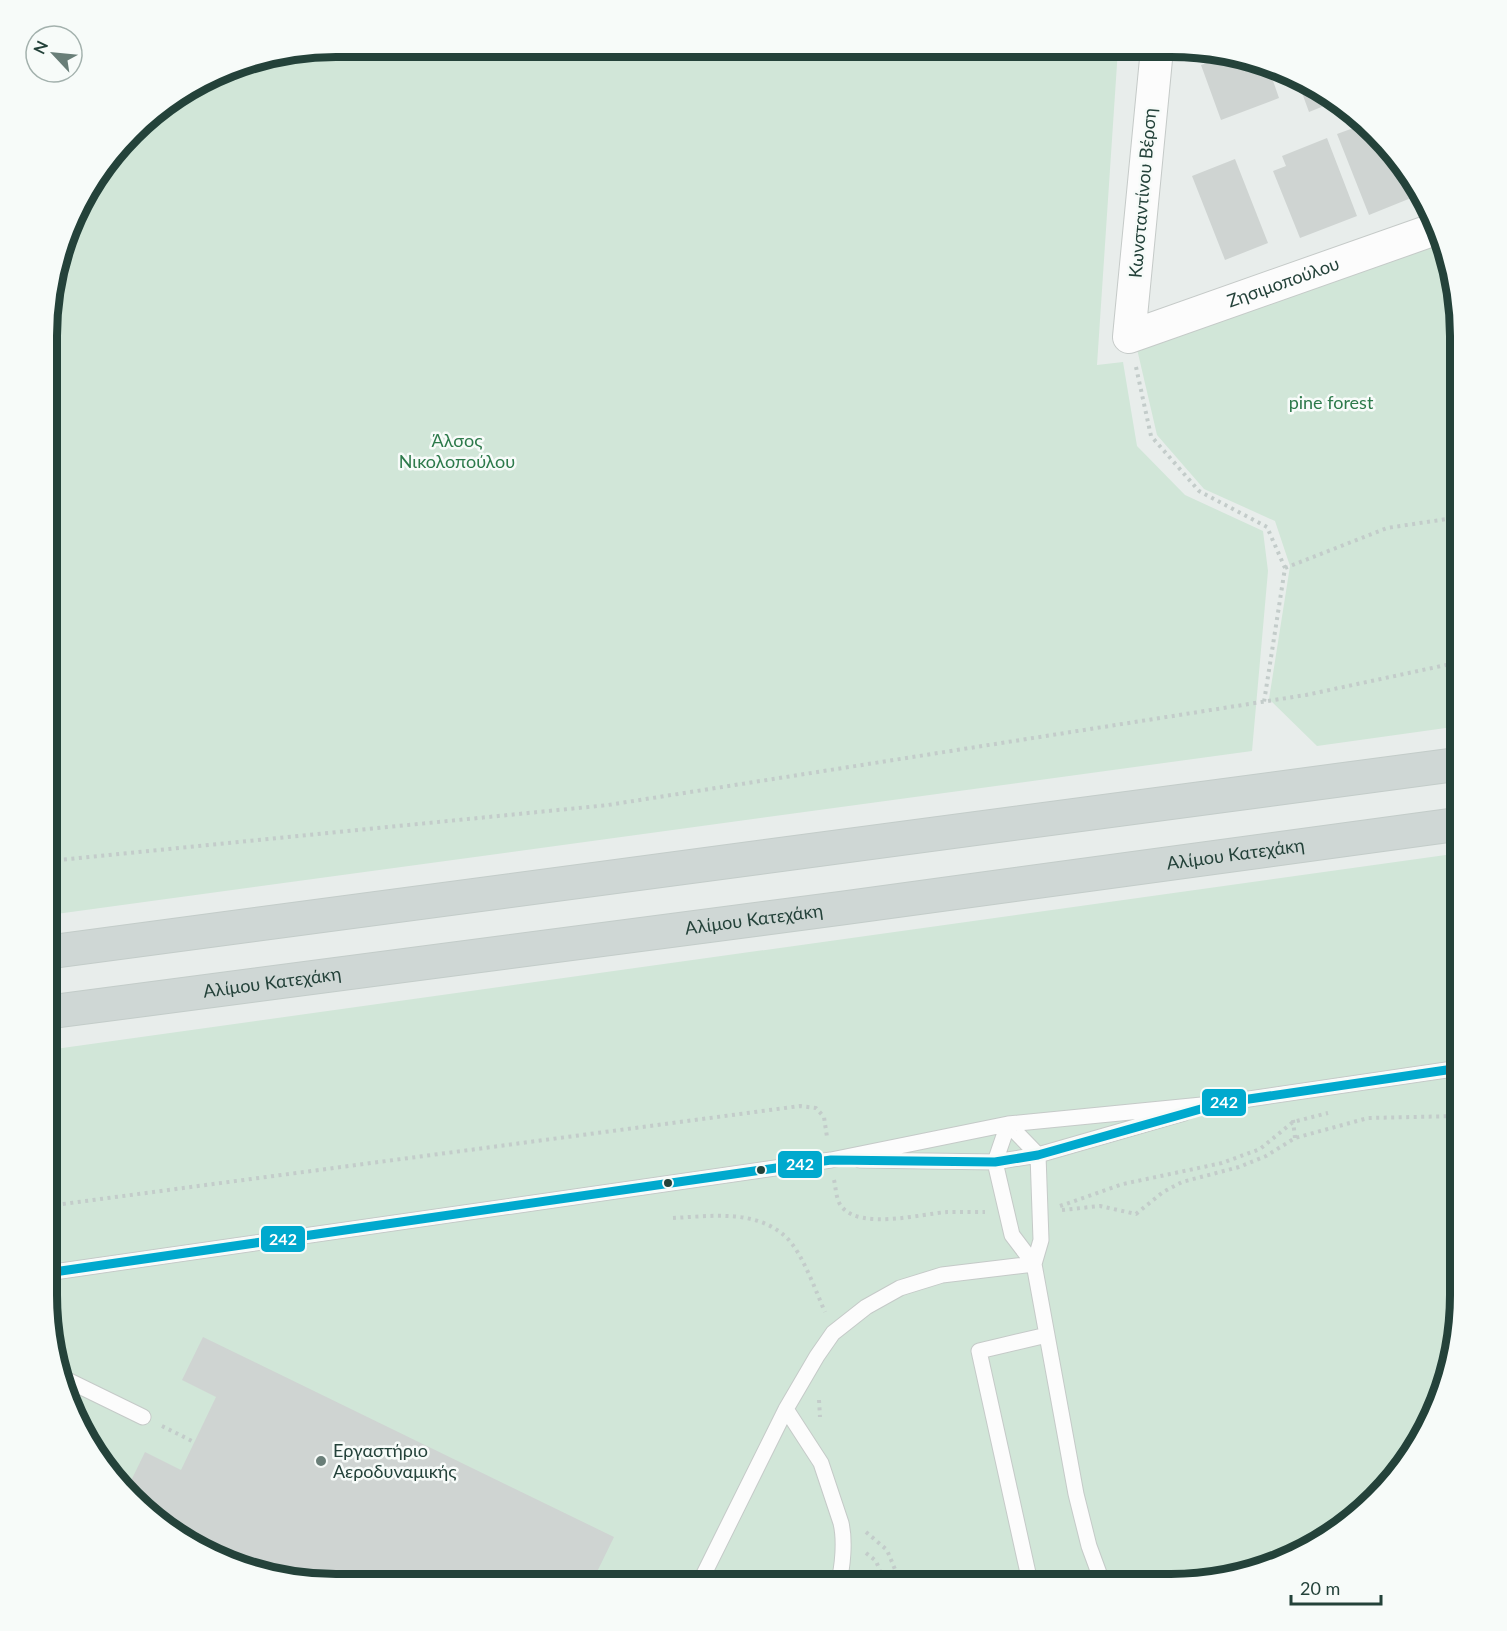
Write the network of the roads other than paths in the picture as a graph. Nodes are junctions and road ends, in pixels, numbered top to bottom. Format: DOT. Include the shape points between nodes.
graph roads {
  1 [pos="1156,57"];
  2 [pos="1430,231"];
  3 [pos="1129,337"];
  4 [pos="1450,765"];
  5 [pos="1450,825"];
  6 [pos="57,951"];
  7 [pos="57,1011"];
  8 [pos="1450,1069"];
  9 [pos="1222,1103"];
  10 [pos="1008,1124"];
  11 [pos="1038,1155"];
  12 [pos="831,1160"];
  13 [pos="995,1162"];
  14 [pos="1034,1264"];
  15 [pos="57,1272"];
  16 [pos="1047,1335"];
  17 [pos="71,1381"];
  18 [pos="786,1409"];
  19 [pos="143,1417"];
  20 [pos="704,1574"];
  21 [pos="841,1574"];
  22 [pos="1028,1574"];
  23 [pos="1100,1574"];
  1 -- 3 [label="street, Κωνσταντίνου Βέρση"];
  2 -- 3 [label="street, Ζησιμοπούλου"];
  4 -- 6 [label="main road"];
  5 -- 7 [label="main road, Αλίμου Κατεχάκη"];
  8 -- 9 [label="lane"];
  9 -- 10 [label="lane"];
  9 -- 11 [label="lane"];
  10 -- 11 [label="lane"];
  10 -- 12 [label="lane"];
  10 -- 13 [label="lane"];
  11 -- 13 [label="lane"];
  11 -- 14 [label="lane" via="1041,1240"];
  12 -- 13 [label="lane"];
  12 -- 15 [label="lane"];
  13 -- 14 [label="lane" via="1012,1236"];
  14 -- 16 [label="lane"];
  14 -- 18 [label="lane" via="942,1275 900,1288 866,1307 833,1333"];
  16 -- 22 [label="lane" via="978,1351"];
  16 -- 23 [label="lane" via="1082,1522"];
  17 -- 19 [label="lane"];
  18 -- 20 [label="lane"];
  18 -- 21 [label="lane" via="821,1463 843,1533"];
}
